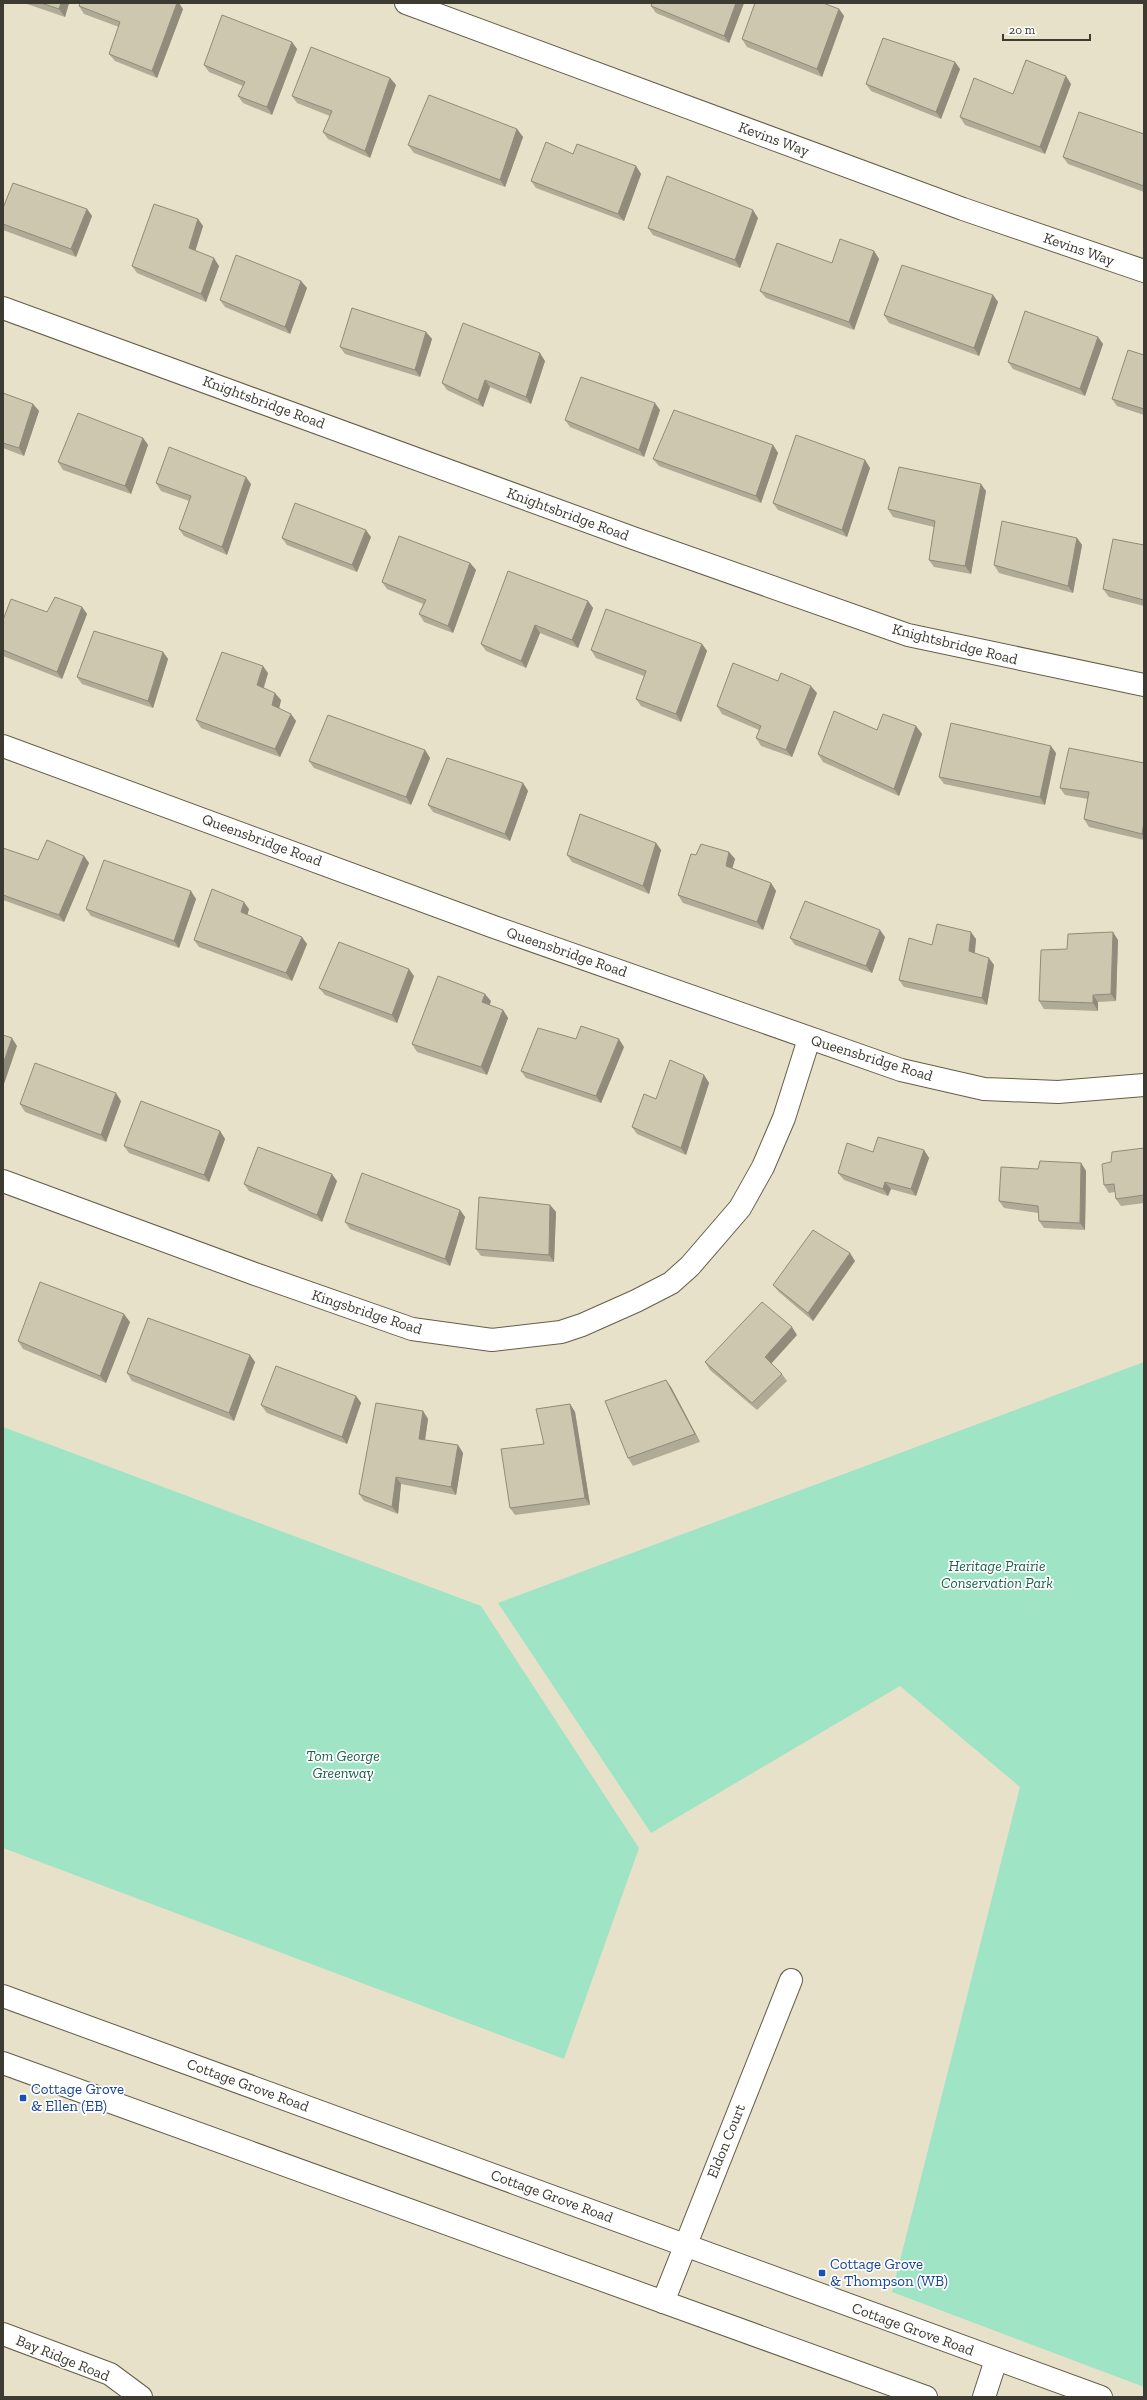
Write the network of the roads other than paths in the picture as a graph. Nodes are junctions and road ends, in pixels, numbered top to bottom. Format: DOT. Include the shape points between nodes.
graph roads {
  1 [pos="406,3"];
  2 [pos="1144,271"];
  3 [pos="3,308"];
  4 [pos="1144,685"];
  5 [pos="3,746"];
  6 [pos="809,1039"];
  7 [pos="1144,1086"];
  8 [pos="3,1181"];
  9 [pos="791,1980"];
  10 [pos="3,1996"];
  11 [pos="3,2063"];
  12 [pos="685,2244"];
  13 [pos="663,2302"];
  14 [pos="3,2334"];
  15 [pos="996,2360"];
  16 [pos="141,2397"];
  17 [pos="926,2397"];
  18 [pos="984,2397"];
  19 [pos="1101,2397"];
  1 -- 2 [label="street, Kevins Way" via="963,209"];
  3 -- 4 [label="street, Knightsbridge Road" via="908,635"];
  5 -- 6 [label="street, Queensbridge Road"];
  6 -- 7 [label="street, Queensbridge Road" via="901,1070 984,1089 1058,1092"];
  6 -- 8 [label="street, Kingsbridge Road" via="784,1118 763,1167 740,1208 690,1266 671,1283 636,1301 561,1332 492,1340 412,1329"];
  9 -- 12 [label="street, Eldon Court"];
  10 -- 12 [label="street, Cottage Grove Road"];
  11 -- 13 [label="street"];
  12 -- 13 [label="street, Eldon Court"];
  12 -- 15 [label="street, Cottage Grove Road"];
  13 -- 17 [label="street"];
  14 -- 16 [label="street, Bay Ridge Road" via="110,2374"];
  15 -- 18 [label="street"];
  15 -- 19 [label="street, Cottage Grove Road"];
}
